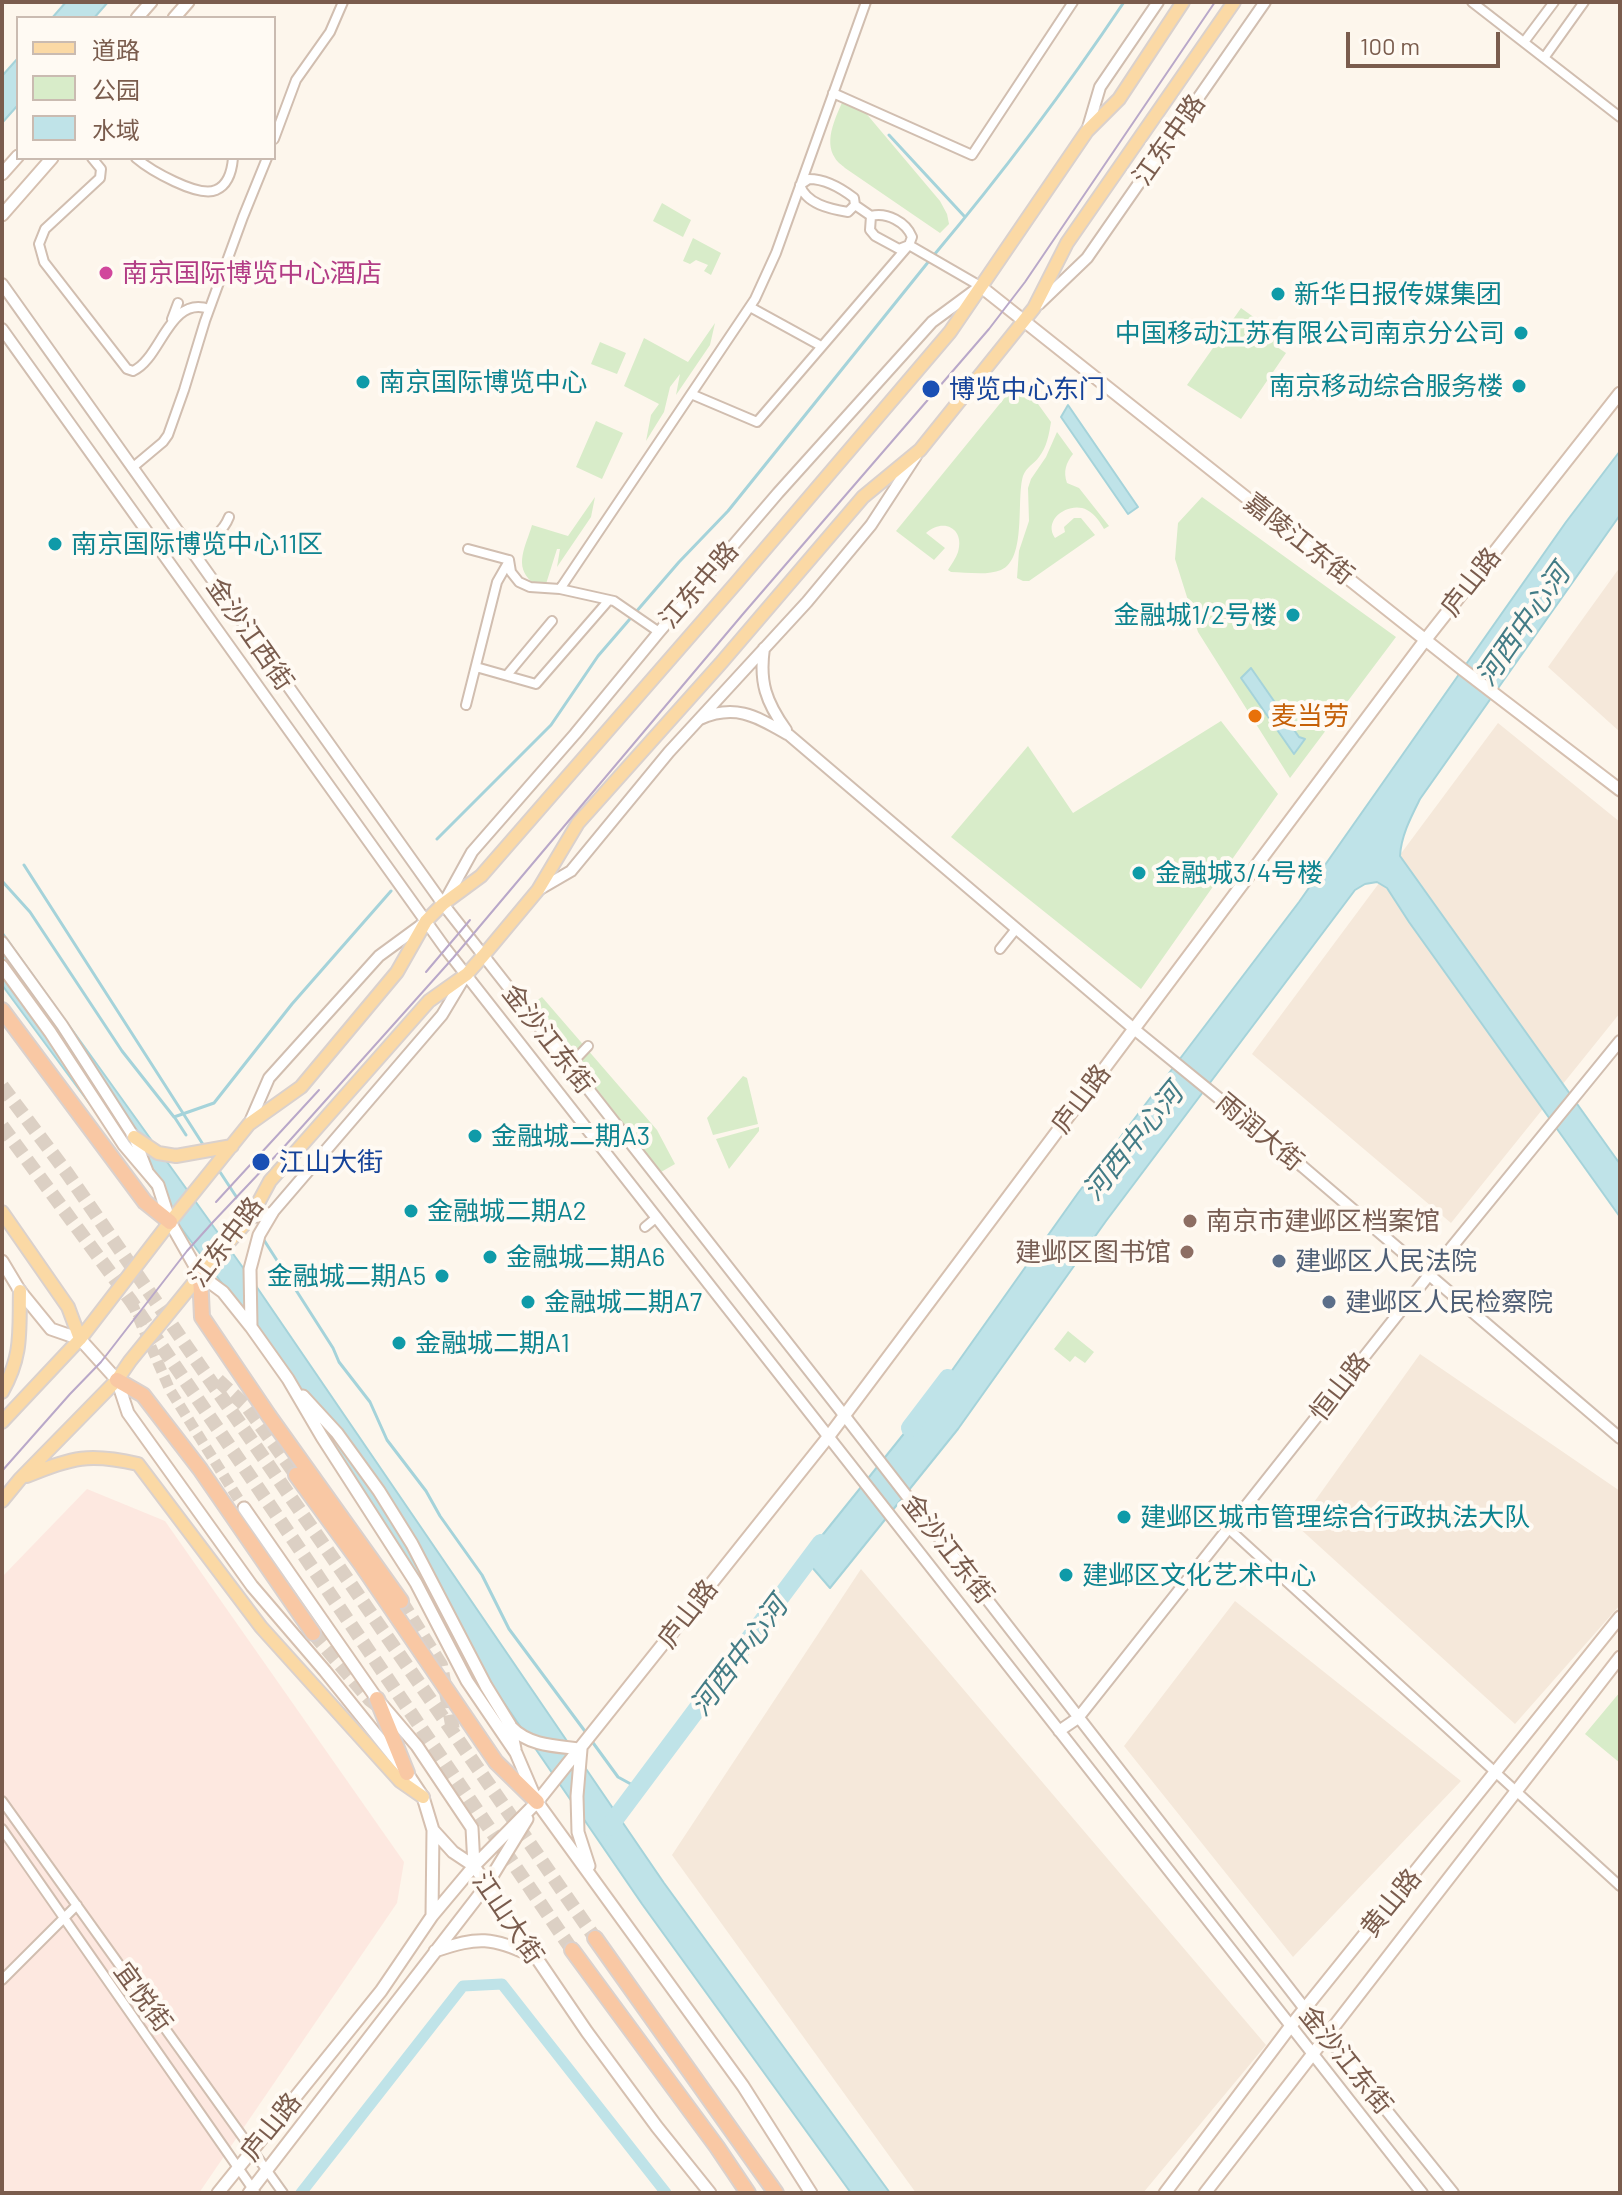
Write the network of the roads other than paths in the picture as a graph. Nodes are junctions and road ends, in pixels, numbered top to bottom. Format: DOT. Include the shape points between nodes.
graph roads {
  1 [pos="343,2"];
  2 [pos="866,2"];
  3 [pos="1073,2"];
  4 [pos="1158,2"];
  5 [pos="1183,2"];
  6 [pos="1234,2"];
  7 [pos="1265,2"];
  8 [pos="1472,2"];
  9 [pos="1554,2"];
  10 [pos="1584,2"];
  11 [pos="1524,42"];
  12 [pos="1544,58"];
  13 [pos="833,93"];
  14 [pos="276,112"];
  15 [pos="282,116"];
  16 [pos="1620,117"];
  17 [pos="1087,131"];
  18 [pos="276,133"];
  19 [pos="16,158"];
  20 [pos="50,160"];
  21 [pos="94,160"];
  22 [pos="139,160"];
  23 [pos="233,160"];
  24 [pos="266,160"];
  25 [pos="2,174"];
  26 [pos="800,185"];
  27 [pos="855,205"];
  28 [pos="2,215"];
  29 [pos="871,216"];
  30 [pos="909,245"];
  31 [pos="2,284"];
  32 [pos="980,286"];
  33 [pos="178,303"];
  34 [pos="750,307"];
  35 [pos="1034,308"];
  36 [pos="209,309"];
  37 [pos="1023,321"];
  38 [pos="168,327"];
  39 [pos="2,329"];
  40 [pos="821,346"];
  41 [pos="1620,393"];
  42 [pos="691,394"];
  43 [pos="920,450"];
  44 [pos="132,468"];
  45 [pos="229,517"];
  46 [pos="468,549"];
  47 [pos="191,550"];
  48 [pos="509,560"];
  49 [pos="560,589"];
  50 [pos="609,600"];
  51 [pos="552,621"];
  52 [pos="659,632"];
  53 [pos="1426,639"];
  54 [pos="764,648"];
  55 [pos="476,667"];
  56 [pos="507,675"];
  57 [pos="466,705"];
  58 [pos="700,719"];
  59 [pos="789,735"];
  60 [pos="1620,790"];
  61 [pos="538,890"];
  62 [pos="443,904"];
  63 [pos="426,921"];
  64 [pos="1016,929"];
  65 [pos="2,942"];
  66 [pos="1000,949"];
  67 [pos="483,956"];
  68 [pos="2,966"];
  69 [pos="467,974"];
  70 [pos="2,1010"];
  71 [pos="1134,1029"];
  72 [pos="1620,1041"];
  73 [pos="588,1046"];
  74 [pos="569,1066"];
  75 [pos="249,1124"];
  76 [pos="134,1137"];
  77 [pos="232,1146"];
  78 [pos="148,1172"];
  79 [pos="2,1212"];
  80 [pos="272,1213"];
  81 [pos="657,1217"];
  82 [pos="250,1218"];
  83 [pos="170,1222"];
  84 [pos="645,1227"];
  85 [pos="674,1239"];
  86 [pos="666,1248"];
  87 [pos="2,1261"];
  88 [pos="200,1275"];
  89 [pos="1429,1275"];
  90 [pos="20,1291"];
  91 [pos="251,1327"];
  92 [pos="80,1339"];
  93 [pos="288,1379"];
  94 [pos="117,1380"];
  95 [pos="2,1392"];
  96 [pos="844,1415"];
  97 [pos="2,1422"];
  98 [pos="829,1436"];
  99 [pos="1620,1438"];
  100 [pos="296,1475"];
  101 [pos="20,1479"];
  102 [pos="2,1501"];
  103 [pos="244,1508"];
  104 [pos="1229,1529"];
  105 [pos="401,1601"];
  106 [pos="1620,1617"];
  107 [pos="313,1633"];
  108 [pos="1620,1657"];
  109 [pos="377,1699"];
  110 [pos="1078,1718"];
  111 [pos="510,1725"];
  112 [pos="1059,1731"];
  113 [pos="581,1749"];
  114 [pos="516,1753"];
  115 [pos="1497,1772"];
  116 [pos="407,1773"];
  117 [pos="1517,1791"];
  118 [pos="423,1797"];
  119 [pos="2,1801"];
  120 [pos="537,1802"];
  121 [pos="2,1829"];
  122 [pos="433,1830"];
  123 [pos="474,1866"];
  124 [pos="593,1878"];
  125 [pos="486,1886"];
  126 [pos="1620,1886"];
  127 [pos="77,1905"];
  128 [pos="432,1916"];
  129 [pos="64,1918"];
  130 [pos="595,1938"];
  131 [pos="572,1950"];
  132 [pos="435,1951"];
  133 [pos="535,1957"];
  134 [pos="2,1980"];
  135 [pos="1305,2009"];
  136 [pos="1290,2027"];
  137 [pos="1326,2035"];
  138 [pos="1311,2054"];
  139 [pos="253,2150"];
  140 [pos="238,2169"];
  141 [pos="267,2170"];
  142 [pos="253,2192"];
  143 [pos="218,2193"];
  144 [pos="283,2193"];
  145 [pos="710,2193"];
  146 [pos="748,2193"];
  147 [pos="776,2193"];
  148 [pos="811,2193"];
  149 [pos="1165,2193"];
  150 [pos="1205,2193"];
  151 [pos="1422,2193"];
  152 [pos="1453,2193"];
  1 -- 15 [label="street" via="330,32 296,80"];
  2 -- 13 [label="street"];
  3 -- 13 [label="street" via="972,155"];
  4 -- 17 [label="street" via="1100,87"];
  5 -- 17 [label="main road, 江东中路" via="1119,99"];
  6 -- 35 [label="main road, 江东中路" via="1067,243"];
  7 -- 35 [label="street, 江东中路" via="1087,258"];
  8 -- 11 [label="street"];
  9 -- 11 [label="street"];
  10 -- 12 [label="street"];
  11 -- 12 [label="street"];
  12 -- 16 [label="street"];
  13 -- 26 [label="street"];
  14 -- 15 [label="street"];
  15 -- 18 [label="street"];
  17 -- 32 [label="main road, 江东中路"];
  19 -- 25 [label="main road"];
  20 -- 28 [label="main road"];
  21 -- 38 [label="street" via="100,178 45,229 39,244 44,262 127,369 133,371 148,361"];
  22 -- 23 [label="street" via="162,176 206,192 225,183"];
  24 -- 36 [label="street"];
  26 -- 27 [label="street" via="819,179 845,191"];
  26 -- 27 [label="street" via="811,201 848,212"];
  26 -- 34 [label="street"];
  27 -- 29 [label="street"];
  29 -- 30 [label="street" via="887,215 908,228"];
  29 -- 30 [label="street" via="875,236 899,249"];
  30 -- 32 [label="street"];
  30 -- 40 [label="street"];
  31 -- 44 [label="street, 金沙江西街"];
  32 -- 37 [label="main road, 嘉陵江东街"];
  32 -- 52 [label="street, 江东中路" via="932,322"];
  32 -- 62 [label="main road, 江东中路" via="950,332 737,582 481,876"];
  33 -- 38 [label="street"];
  34 -- 40 [label="street"];
  34 -- 42 [label="street"];
  35 -- 37 [label="main road, 江东中路"];
  36 -- 38 [label="street" via="193,307"];
  36 -- 44 [label="street" via="168,435"];
  37 -- 43 [label="main road, 江东中路"];
  37 -- 53 [label="main road, 嘉陵江东街"];
  39 -- 63 [label="street, 金沙江西街"];
  40 -- 42 [label="street" via="757,422"];
  41 -- 53 [label="main road, 庐山路"];
  42 -- 49 [label="street"];
  43 -- 54 [label="street, 江东中路" via="871,525"];
  43 -- 61 [label="main road, 江东中路" via="863,497 578,823"];
  44 -- 47 [label="street, 金沙江西街"];
  45 -- 47 [label="street" via="215,537"];
  46 -- 48 [label="street"];
  47 -- 62 [label="street, 金沙江西街"];
  48 -- 49 [label="street" via="519,582"];
  48 -- 55 [label="street" via="497,582"];
  49 -- 50 [label="street"];
  50 -- 52 [label="street"];
  50 -- 56 [label="street" via="536,684"];
  51 -- 56 [label="street"];
  52 -- 62 [label="street, 江东中路" via="472,852"];
  53 -- 60 [label="main road, 嘉陵江东街"];
  53 -- 71 [label="main road, 庐山路"];
  54 -- 58 [label="street, 江东中路"];
  54 -- 59 [label="street" via="763,686"];
  55 -- 56 [label="street"];
  55 -- 57 [label="street"];
  58 -- 59 [label="street" via="715,712 744,712"];
  58 -- 61 [label="street, 江东中路" via="571,871"];
  59 -- 64 [label="street, 雨润大街"];
  61 -- 67 [label="main road, 江东中路"];
  62 -- 63 [label="main road, 江东中路"];
  62 -- 67 [label="street, 金沙江东街"];
  63 -- 69 [label="street, 金沙江东街"];
  63 -- 75 [label="main road, 江东中路" via="397,972 301,1087"];
  63 -- 75 [label="street, 江东中路" via="379,956 269,1078"];
  64 -- 66 [label="street"];
  64 -- 71 [label="street, 雨润大街"];
  65 -- 76 [label="street"];
  67 -- 69 [label="main road, 江东中路"];
  67 -- 74 [label="street, 金沙江东街"];
  68 -- 78 [label="main road"];
  69 -- 80 [label="street" via="442,1015"];
  69 -- 81 [label="street, 金沙江东街"];
  69 -- 82 [label="main road, 江东中路" via="429,1001 270,1181"];
  70 -- 83 [label="highway" via="145,1202"];
  71 -- 89 [label="street, 雨润大街"];
  71 -- 96 [label="main road, 庐山路"];
  72 -- 89 [label="street, 恒山路"];
  73 -- 74 [label="street"];
  74 -- 96 [label="street, 金沙江东街"];
  75 -- 77 [label="main road, 江东中路"];
  76 -- 77 [label="main road" via="158,1153 176,1156"];
  76 -- 78 [label="street"];
  77 -- 83 [label="main road, 江东中路"];
  78 -- 83 [label="main road"];
  79 -- 92 [label="main road" via="68,1307"];
  80 -- 82 [label="street"];
  80 -- 91 [label="main road" via="259,1235 250,1269"];
  81 -- 84 [label="street"];
  81 -- 85 [label="street, 金沙江东街"];
  82 -- 88 [label="main road, 江东中路"];
  83 -- 88 [label="main road"];
  83 -- 92 [label="main road, 江东中路"];
  85 -- 86 [label="street"];
  85 -- 98 [label="street, 金沙江东街"];
  87 -- 90 [label="main road"];
  88 -- 91 [label="main road" via="223,1292"];
  88 -- 94 [label="main road, 江东中路"];
  88 -- 105 [label="highway" via="202,1317"];
  89 -- 99 [label="street, 雨润大街"];
  89 -- 104 [label="street, 恒山路"];
  90 -- 92 [label="main road" via="51,1329"];
  90 -- 95 [label="main road" via="18,1350"];
  91 -- 93 [label="main road"];
  92 -- 94 [label="main road, 江山大街"];
  92 -- 97 [label="main road, 江东中路"];
  93 -- 111 [label="main road" via="337,1433 396,1518"];
  93 -- 114 [label="main road" via="416,1583 467,1681"];
  94 -- 101 [label="main road, 江东中路"];
  94 -- 107 [label="highway" via="143,1395"];
  94 -- 116 [label="main road, 江山大街" via="128,1413 252,1586"];
  96 -- 98 [label="main road, 庐山路"];
  96 -- 110 [label="street, 金沙江东街"];
  98 -- 112 [label="street, 金沙江东街"];
  98 -- 113 [label="main road, 庐山路"];
  100 -- 120 [label="highway" via="496,1762"];
  101 -- 102 [label="main road, 江东中路"];
  101 -- 118 [label="main road" via="62,1461 89,1457 138,1464 261,1627 400,1781"];
  103 -- 109 [label="main road"];
  104 -- 110 [label="street, 恒山路"];
  104 -- 115 [label="street"];
  106 -- 115 [label="main road, 黄山路"];
  108 -- 117 [label="main road, 黄山路"];
  109 -- 116 [label="highway"];
  109 -- 123 [label="main road" via="417,1746 472,1828"];
  110 -- 112 [label="street, 恒山路"];
  110 -- 135 [label="street, 金沙江东街"];
  111 -- 113 [label="main road" via="535,1743"];
  111 -- 114 [label="main road"];
  112 -- 136 [label="street, 金沙江东街"];
  113 -- 120 [label="main road, 庐山路"];
  113 -- 124 [label="main road" via="578,1832"];
  114 -- 120 [label="main road"];
  115 -- 117 [label="street"];
  115 -- 135 [label="main road, 黄山路"];
  116 -- 118 [label="main road, 江山大街"];
  117 -- 126 [label="street"];
  117 -- 137 [label="main road, 黄山路"];
  118 -- 122 [label="main road, 江山大街"];
  119 -- 127 [label="street, 宜悦街"];
  120 -- 123 [label="main road, 庐山路"];
  120 -- 124 [label="main road"];
  120 -- 125 [label="main road, 庐山路"];
  121 -- 129 [label="street, 宜悦街"];
  122 -- 123 [label="main road, 江山大街"];
  122 -- 128 [label="main road"];
  123 -- 125 [label="main road, 江山大街"];
  123 -- 128 [label="main road, 庐山路"];
  124 -- 148 [label="main road" via="743,2086"];
  125 -- 132 [label="main road, 庐山路"];
  125 -- 133 [label="main road, 江山大街"];
  127 -- 129 [label="street"];
  127 -- 139 [label="street, 宜悦街"];
  128 -- 139 [label="main road, 庐山路" via="381,1991"];
  129 -- 134 [label="street"];
  129 -- 140 [label="street, 宜悦街"];
  130 -- 147 [label="highway"];
  131 -- 146 [label="highway"];
  132 -- 133 [label="main road" via="469,1939 502,1942"];
  132 -- 141 [label="main road, 庐山路"];
  133 -- 145 [label="main road, 江山大街"];
  135 -- 136 [label="main road, 黄山路"];
  135 -- 137 [label="street, 金沙江东街"];
  136 -- 138 [label="street, 金沙江东街"];
  136 -- 149 [label="main road, 黄山路"];
  137 -- 138 [label="main road, 黄山路"];
  137 -- 152 [label="street, 金沙江东街"];
  138 -- 150 [label="main road, 黄山路"];
  138 -- 151 [label="street, 金沙江东街"];
  139 -- 140 [label="main road, 庐山路"];
  139 -- 141 [label="street, 宜悦街"];
  140 -- 142 [label="street, 宜悦街"];
  140 -- 143 [label="main road, 庐山路"];
  141 -- 142 [label="main road, 庐山路"];
  141 -- 144 [label="street, 宜悦街"];
}
